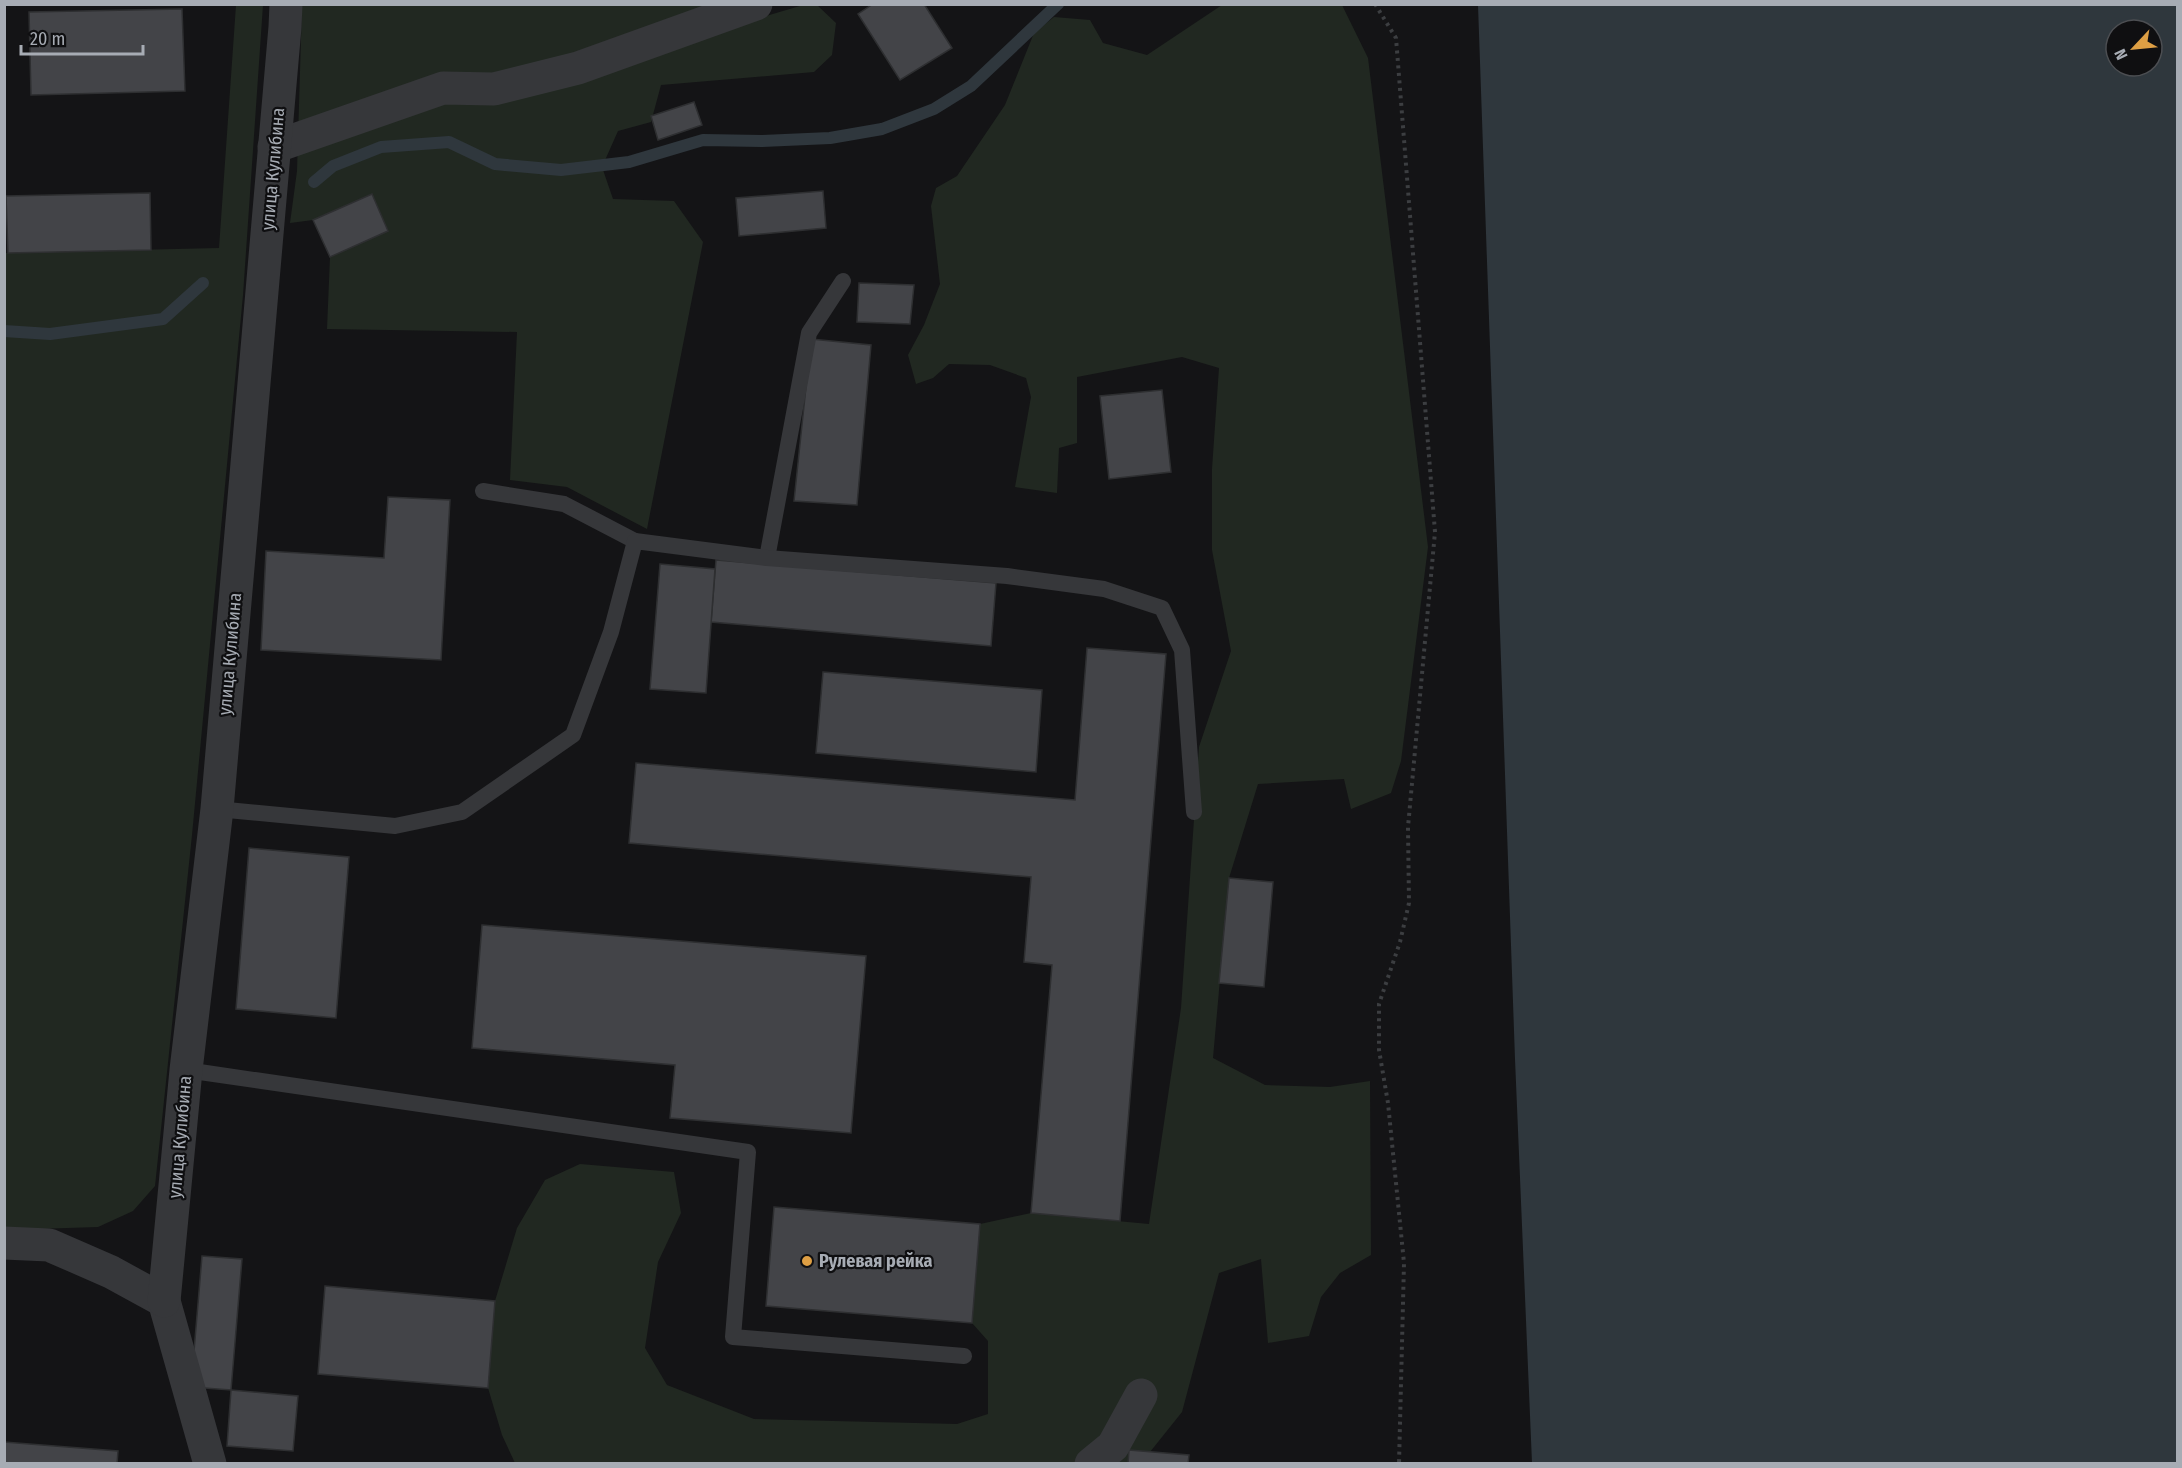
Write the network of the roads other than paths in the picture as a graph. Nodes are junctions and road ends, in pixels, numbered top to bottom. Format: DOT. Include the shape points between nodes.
graph roads {
  1 [pos="286,4"];
  2 [pos="756,4"];
  3 [pos="274,147"];
  4 [pos="843,281"];
  5 [pos="483,491"];
  6 [pos="635,541"];
  7 [pos="767,558"];
  8 [pos="217,809"];
  9 [pos="1194,812"];
  10 [pos="186,1070"];
  11 [pos="4,1243"];
  12 [pos="164,1301"];
  13 [pos="964,1356"];
  14 [pos="1141,1395"];
  15 [pos="210,1464"];
  16 [pos="1091,1464"];
  1 -- 3 [label="street, улица Кулибина"];
  2 -- 3 [label="street" via="578,68 494,89 443,88"];
  3 -- 8 [label="street, улица Кулибина"];
  4 -- 7 [label="lane" via="809,333"];
  5 -- 6 [label="lane" via="564,504"];
  6 -- 7 [label="lane"];
  6 -- 8 [label="lane" via="611,632 573,735 462,812 395,826"];
  7 -- 9 [label="lane" via="1006,576 1104,589 1162,608 1182,650"];
  8 -- 10 [label="street, улица Кулибина"];
  10 -- 12 [label="street, улица Кулибина"];
  10 -- 13 [label="lane" via="748,1152 733,1337"];
  11 -- 12 [label="street" via="49,1245"];
  12 -- 15 [label="street"];
  14 -- 16 [label="street" via="1113,1446"];
}
